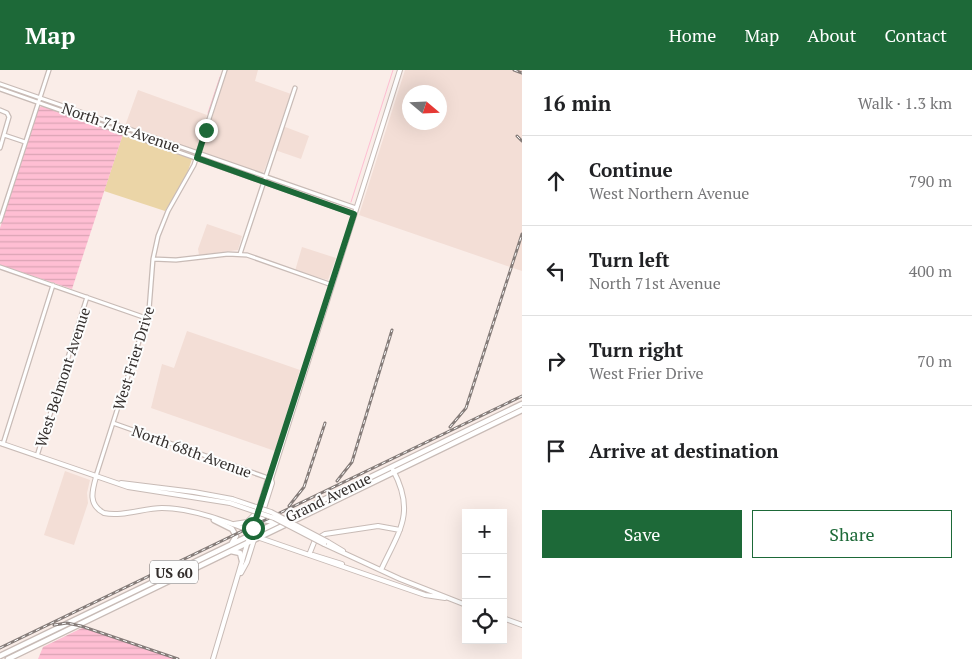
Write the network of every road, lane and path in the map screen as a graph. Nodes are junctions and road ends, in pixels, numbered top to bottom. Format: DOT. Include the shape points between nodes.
graph roads {
  1 [pos="49,70"];
  2 [pos="225,70"];
  3 [pos="400,70"];
  4 [pos="0,84"];
  5 [pos="295,88"];
  6 [pos="0,89"];
  7 [pos="38,100"];
  8 [pos="0,110"];
  9 [pos="4,136"];
  10 [pos="25,142"];
  11 [pos="162,143"];
  12 [pos="0,148"];
  13 [pos="198,154"];
  14 [pos="197,158"];
  15 [pos="225,163"];
  16 [pos="224,168"];
  17 [pos="265,177"];
  18 [pos="264,182"];
  19 [pos="356,208"];
  20 [pos="354,214"];
  21 [pos="0,220"];
  22 [pos="240,254"];
  23 [pos="153,259"];
  24 [pos="0,267"];
  25 [pos="53,285"];
  26 [pos="332,285"];
  27 [pos="87,297"];
  28 [pos="146,318"];
  29 [pos="522,404"];
  30 [pos="522,410"];
  31 [pos="113,423"];
  32 [pos="463,432"];
  33 [pos="466,438"];
  34 [pos="1,444"];
  35 [pos="37,456"];
  36 [pos="391,466"];
  37 [pos="394,472"];
  38 [pos="96,477"];
  39 [pos="271,479"];
  40 [pos="231,501"];
  41 [pos="260,504"];
  42 [pos="262,512"];
  43 [pos="283,519"];
  44 [pos="214,520"];
  45 [pos="229,523"];
  46 [pos="246,529"];
  47 [pos="400,530"];
  48 [pos="251,534"];
  49 [pos="260,538"];
  50 [pos="253,541"];
  51 [pos="231,544"];
  52 [pos="245,545"];
  53 [pos="230,552"];
  54 [pos="343,552"];
  55 [pos="309,555"];
  56 [pos="242,561"];
  57 [pos="381,570"];
  58 [pos="240,573"];
  59 [pos="445,598"];
  60 [pos="462,604"];
  61 [pos="79,618"];
  62 [pos="507,619"];
  63 [pos="82,623"];
  64 [pos="66,624"];
  65 [pos="522,625"];
  66 [pos="69,630"];
  67 [pos="0,656"];
  68 [pos="8,659"];
  69 [pos="213,659"];
  1 -- 7 [label="street"];
  2 -- 13 [label="street, West Frier Drive"];
  3 -- 19 [label="main road"];
  4 -- 7 [label="street, North 71st Avenue"];
  5 -- 17 [label="street"];
  6 -- 7 [label="street, North 71st Avenue"];
  7 -- 10 [label="street"];
  7 -- 11 [label="street, North 71st Avenue"];
  8 -- 9 [label="street" via="9,115"];
  9 -- 10 [label="street"];
  9 -- 12 [label="street"];
  10 -- 21 [label="street"];
  11 -- 13 [label="street, North 71st Avenue"];
  11 -- 14 [label="street, North 71st Avenue"];
  13 -- 14 [label="street, West Frier Drive"];
  13 -- 15 [label="street, North 71st Avenue"];
  14 -- 16 [label="street, North 71st Avenue"];
  14 -- 23 [label="street, West Frier Drive" via="164,219"];
  15 -- 16 [label="street"];
  15 -- 17 [label="street, North 71st Avenue"];
  16 -- 18 [label="street, North 71st Avenue"];
  17 -- 18 [label="street"];
  17 -- 19 [label="street, North 71st Avenue"];
  18 -- 20 [label="street, North 71st Avenue"];
  18 -- 22 [label="street"];
  19 -- 20 [label="main road"];
  20 -- 26 [label="main road"];
  22 -- 23 [label="street"];
  22 -- 26 [label="street"];
  23 -- 28 [label="street, West Frier Drive"];
  24 -- 25 [label="street"];
  25 -- 27 [label="street"];
  25 -- 34 [label="street"];
  26 -- 39 [label="main road"];
  27 -- 28 [label="street"];
  27 -- 35 [label="street, West Belmont Avenue"];
  28 -- 31 [label="street, West Frier Drive"];
  29 -- 32 [label="highway, Grand Avenue / US 60"];
  30 -- 33 [label="highway, Grand Avenue / US 60"];
  31 -- 38 [label="street, West Frier Drive"];
  31 -- 39 [label="street, North 68th Avenue"];
  32 -- 33 [label="highway"];
  32 -- 36 [label="highway, Grand Avenue / US 60"];
  33 -- 37 [label="highway, Grand Avenue / US 60"];
  34 -- 35 [label="main road"];
  35 -- 38 [label="main road"];
  36 -- 37 [label="main road"];
  36 -- 43 [label="highway, Grand Avenue / US 60"];
  37 -- 47 [label="main road" via="405,499"];
  37 -- 49 [label="highway, Grand Avenue / US 60"];
  38 -- 40 [label="main road" via="128,487"];
  38 -- 44 [label="main road" via="92,500 104,513 164,508"];
  39 -- 41 [label="main road"];
  39 -- 42 [label="main road"];
  40 -- 54 [label="main road, bridge"];
  40 -- 54 [label="main road, bridge" via="270,512"];
  41 -- 45 [label="main road" via="249,520 240,524"];
  41 -- 48 [label="main road"];
  42 -- 43 [label="highway" via="262,518 268,522"];
  42 -- 48 [label="main road"];
  43 -- 48 [label="highway, Grand Avenue / US 60"];
  44 -- 45 [label="main road"];
  44 -- 51 [label="highway" via="234,531 235,538"];
  45 -- 46 [label="main road"];
  46 -- 48 [label="highway"];
  47 -- 55 [label="main road" via="378,526 325,534 315,540"];
  47 -- 57 [label="main road"];
  48 -- 49 [label="main road"];
  48 -- 50 [label="main road"];
  48 -- 51 [label="highway, Grand Avenue / US 60"];
  48 -- 52 [label="highway"];
  49 -- 50 [label="highway, Grand Avenue / US 60"];
  49 -- 55 [label="main road"];
  50 -- 52 [label="highway, Grand Avenue / US 60"];
  50 -- 58 [label="main road"];
  51 -- 61 [label="highway, Grand Avenue / US 60"];
  52 -- 53 [label="highway, Grand Avenue / US 60"];
  52 -- 56 [label="main road"];
  53 -- 56 [label="highway" via="239,552"];
  53 -- 63 [label="highway, Grand Avenue / US 60"];
  54 -- 57 [label="main road"];
  55 -- 59 [label="main road" via="425,595"];
  56 -- 58 [label="main road"];
  57 -- 59 [label="main road"];
  58 -- 69 [label="main road"];
  59 -- 60 [label="main road"];
  61 -- 63 [label="highway"];
  61 -- 64 [label="highway, Grand Avenue / US 60"];
  62 -- 65 [label="main road"];
  63 -- 66 [label="highway, Grand Avenue / US 60"];
  64 -- 66 [label="highway"];
  64 -- 67 [label="highway, Grand Avenue / US 60"];
  66 -- 68 [label="highway, Grand Avenue / US 60"];
}
